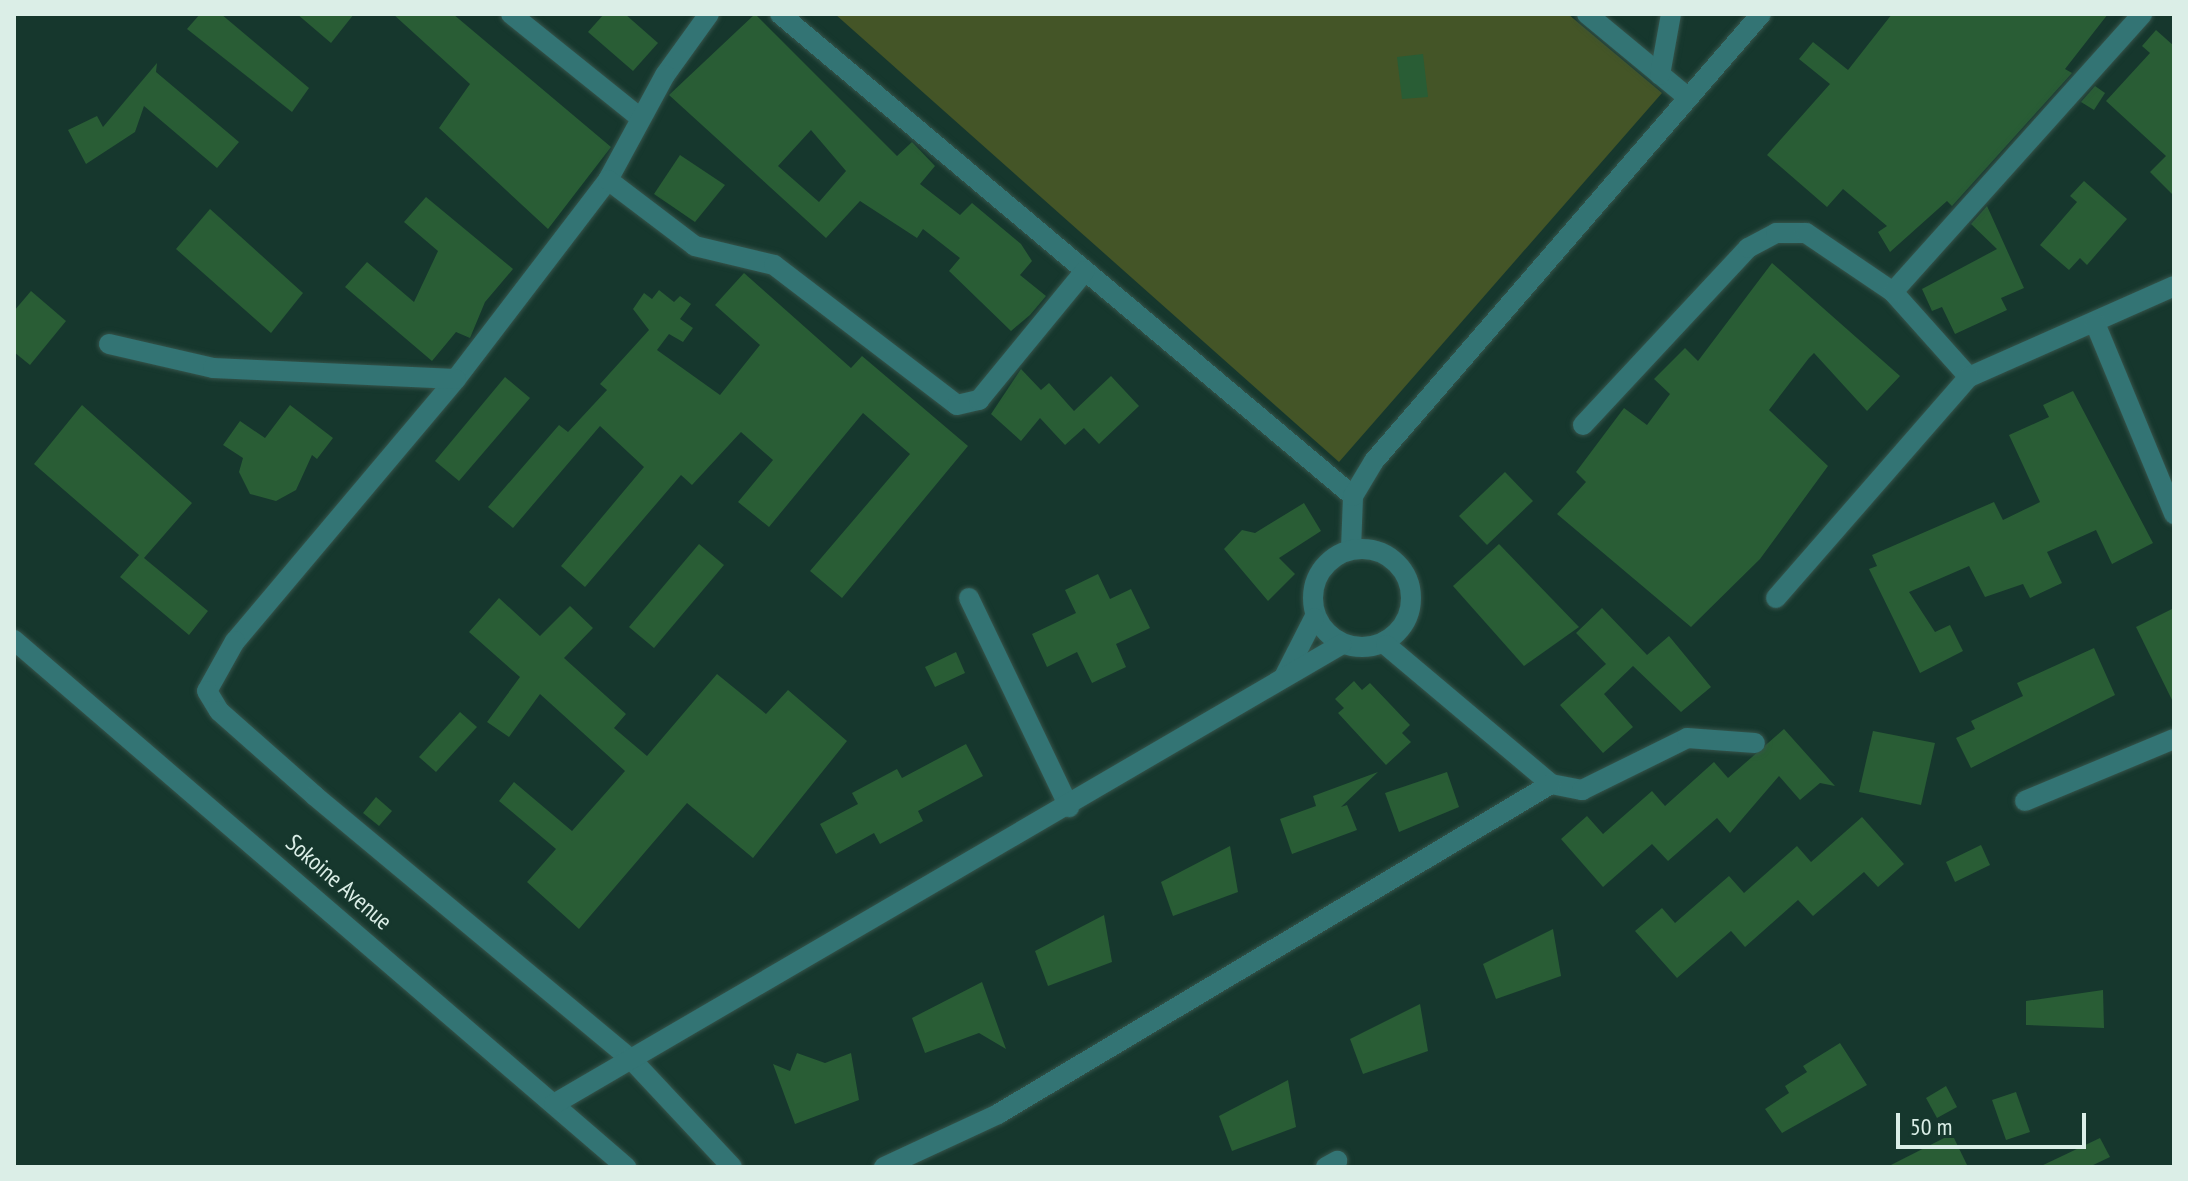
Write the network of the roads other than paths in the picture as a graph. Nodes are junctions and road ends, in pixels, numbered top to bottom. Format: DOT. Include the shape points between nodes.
graph roads {
  1 [pos="511,14"];
  2 [pos="709,14"];
  3 [pos="780,14"];
  4 [pos="1587,14"];
  5 [pos="1671,14"];
  6 [pos="1761,14"];
  7 [pos="2142,14"];
  8 [pos="1660,75"];
  9 [pos="1686,96"];
  10 [pos="639,117"];
  11 [pos="608,180"];
  12 [pos="1085,271"];
  13 [pos="2174,286"];
  14 [pos="1893,292"];
  15 [pos="2095,323"];
  16 [pos="109,344"];
  17 [pos="1969,377"];
  18 [pos="456,379"];
  19 [pos="1583,425"];
  20 [pos="1353,496"];
  21 [pos="2174,514"];
  22 [pos="1351,549"];
  23 [pos="969,598"];
  24 [pos="1776,598"];
  25 [pos="1314,618"];
  26 [pos="14,640"];
  27 [pos="1342,644"];
  28 [pos="1386,645"];
  29 [pos="1282,681"];
  30 [pos="2174,739"];
  31 [pos="1755,743"];
  32 [pos="1551,784"];
  33 [pos="2025,801"];
  34 [pos="1069,807"];
  35 [pos="630,1058"];
  36 [pos="554,1104"];
  37 [pos="626,1167"];
  38 [pos="732,1167"];
  39 [pos="884,1167"];
  1 -- 10 [label="street"];
  2 -- 10 [label="street"];
  3 -- 12 [label="street"];
  4 -- 8 [label="street"];
  5 -- 8 [label="street"];
  6 -- 9 [label="street"];
  7 -- 14 [label="street"];
  8 -- 9 [label="street"];
  9 -- 20 [label="street" via="1374,461"];
  10 -- 11 [label="street"];
  11 -- 12 [label="street" via="695,246 774,265 957,405 979,400"];
  11 -- 18 [label="street"];
  12 -- 20 [label="street"];
  13 -- 15 [label="street"];
  14 -- 17 [label="street"];
  14 -- 19 [label="street" via="1806,233 1776,233 1748,248"];
  15 -- 17 [label="street"];
  15 -- 21 [label="street"];
  16 -- 18 [label="street" via="213,368"];
  17 -- 24 [label="street"];
  18 -- 35 [label="street" via="235,641 207,691 219,711 315,796"];
  20 -- 22 [label="street"];
  22 -- 25 [label="street" via="1319,581"];
  22 -- 28 [label="street" via="1393,553 1404,571 1406,610"];
  23 -- 34 [label="street"];
  25 -- 27 [label="street"];
  25 -- 29 [label="street"];
  26 -- 36 [label="street, Sokoine Avenue"];
  27 -- 28 [label="street"];
  27 -- 29 [label="street"];
  28 -- 32 [label="street"];
  29 -- 34 [label="street"];
  30 -- 33 [label="street"];
  31 -- 32 [label="street" via="1687,738 1582,790"];
  32 -- 39 [label="street" via="998,1114"];
  34 -- 35 [label="street"];
  35 -- 36 [label="street"];
  35 -- 38 [label="street"];
  36 -- 37 [label="street, Sokoine Avenue"];
}
